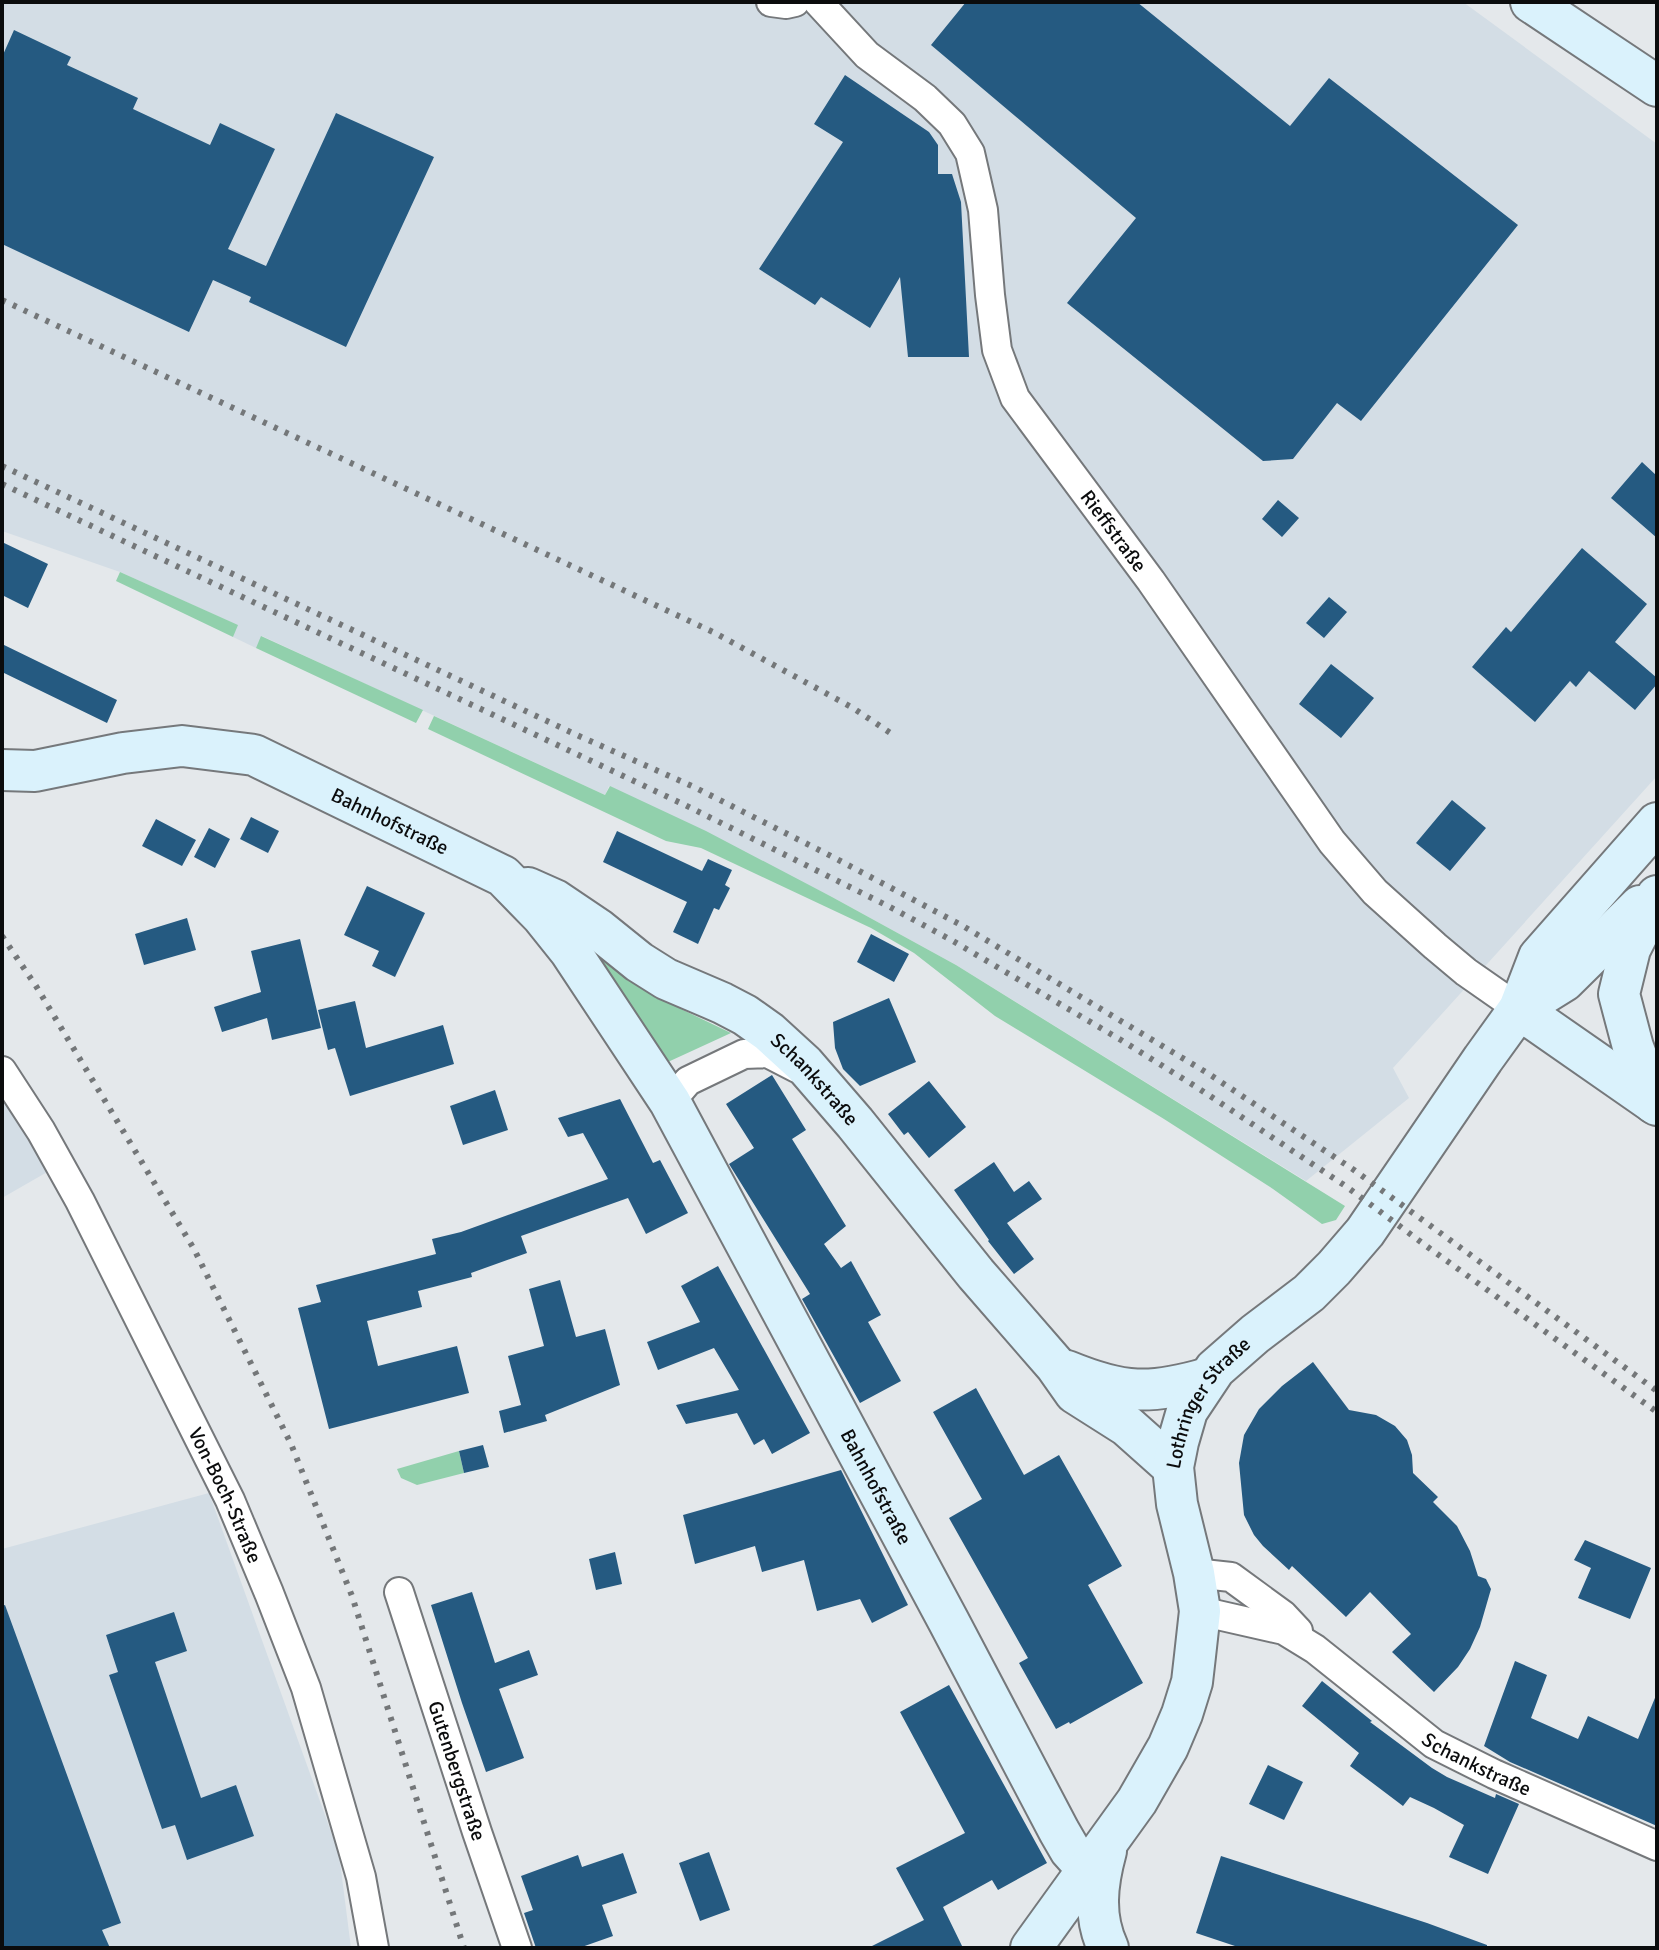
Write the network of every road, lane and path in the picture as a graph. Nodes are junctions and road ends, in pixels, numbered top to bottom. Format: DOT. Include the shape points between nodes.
graph roads {
  1 [pos="771,2"];
  2 [pos="795,2"];
  3 [pos="818,2"];
  4 [pos="1531,2"];
  5 [pos="1657,86"];
  6 [pos="2,770"];
  7 [pos="1657,823"];
  8 [pos="503,876"];
  9 [pos="1657,889"];
  10 [pos="1657,896"];
  11 [pos="1519,1009"];
  12 [pos="2,1071"];
  13 [pos="832,1096"];
  14 [pos="670,1102"];
  15 [pos="1656,1104"];
  16 [pos="1056,1366"];
  17 [pos="1208,1378"];
  18 [pos="1173,1467"];
  19 [pos="1194,1573"];
  20 [pos="399,1592"];
  21 [pos="1200,1611"];
  22 [pos="1315,1649"];
  23 [pos="1657,1846"];
  24 [pos="1098,1854"];
  25 [pos="374,1948"];
  26 [pos="517,1948"];
  27 [pos="1031,1948"];
  28 [pos="1108,1948"];
  1 -- 2 [label="street"];
  3 -- 11 [label="street, Rieffstraße" via="867,55 952,124 970,153 983,210 997,350 1015,398 1151,581 1332,842 1375,892 1435,946"];
  4 -- 5 [label="street"];
  6 -- 8 [label="street, Bahnhofstraße" via="35,771 182,746 254,755"];
  7 -- 11 [label="street, Lothringer Straße" via="1539,957"];
  8 -- 13 [label="street, Schankstraße" via="555,900 666,979 745,1015 804,1064"];
  8 -- 14 [label="street, Bahnhofstraße" via="570,951"];
  9 -- 11 [label="street, Lothringer Straße" via="1564,981"];
  10 -- 15 [label="street" via="1630,949 1619,994"];
  11 -- 15 [label="street"];
  11 -- 17 [label="street, Lothringer Straße" via="1365,1232 1309,1293"];
  12 -- 25 [label="street, Von-Boch-Straße" via="80,1201 236,1513 306,1688 361,1877"];
  13 -- 14 [label="street" via="799,1069 768,1053 744,1054 688,1081"];
  13 -- 16 [label="street, Schankstraße"];
  14 -- 24 [label="street, Bahnhofstraße" via="1059,1831 1070,1850"];
  16 -- 17 [label="street, Schankstraße" via="1094,1382 1144,1390"];
  16 -- 18 [label="street, Schankstraße" via="1080,1397 1127,1426"];
  17 -- 18 [label="street, Lothringer Straße" via="1187,1411"];
  18 -- 19 [label="street, Lothringer Straße"];
  19 -- 21 [label="street, Lothringer Straße"];
  19 -- 22 [label="street, Schankstraße" via="1231,1577 1283,1615"];
  20 -- 26 [label="street, Gutenbergstraße"];
  21 -- 22 [label="street, Schankstraße" via="1284,1630"];
  21 -- 24 [label="street, Lothringer Straße" via="1192,1682 1182,1714 1151,1778"];
  22 -- 23 [label="street, Schankstraße" via="1434,1744"];
  24 -- 27 [label="street"];
  24 -- 28 [label="street" via="1097,1904"];
}
